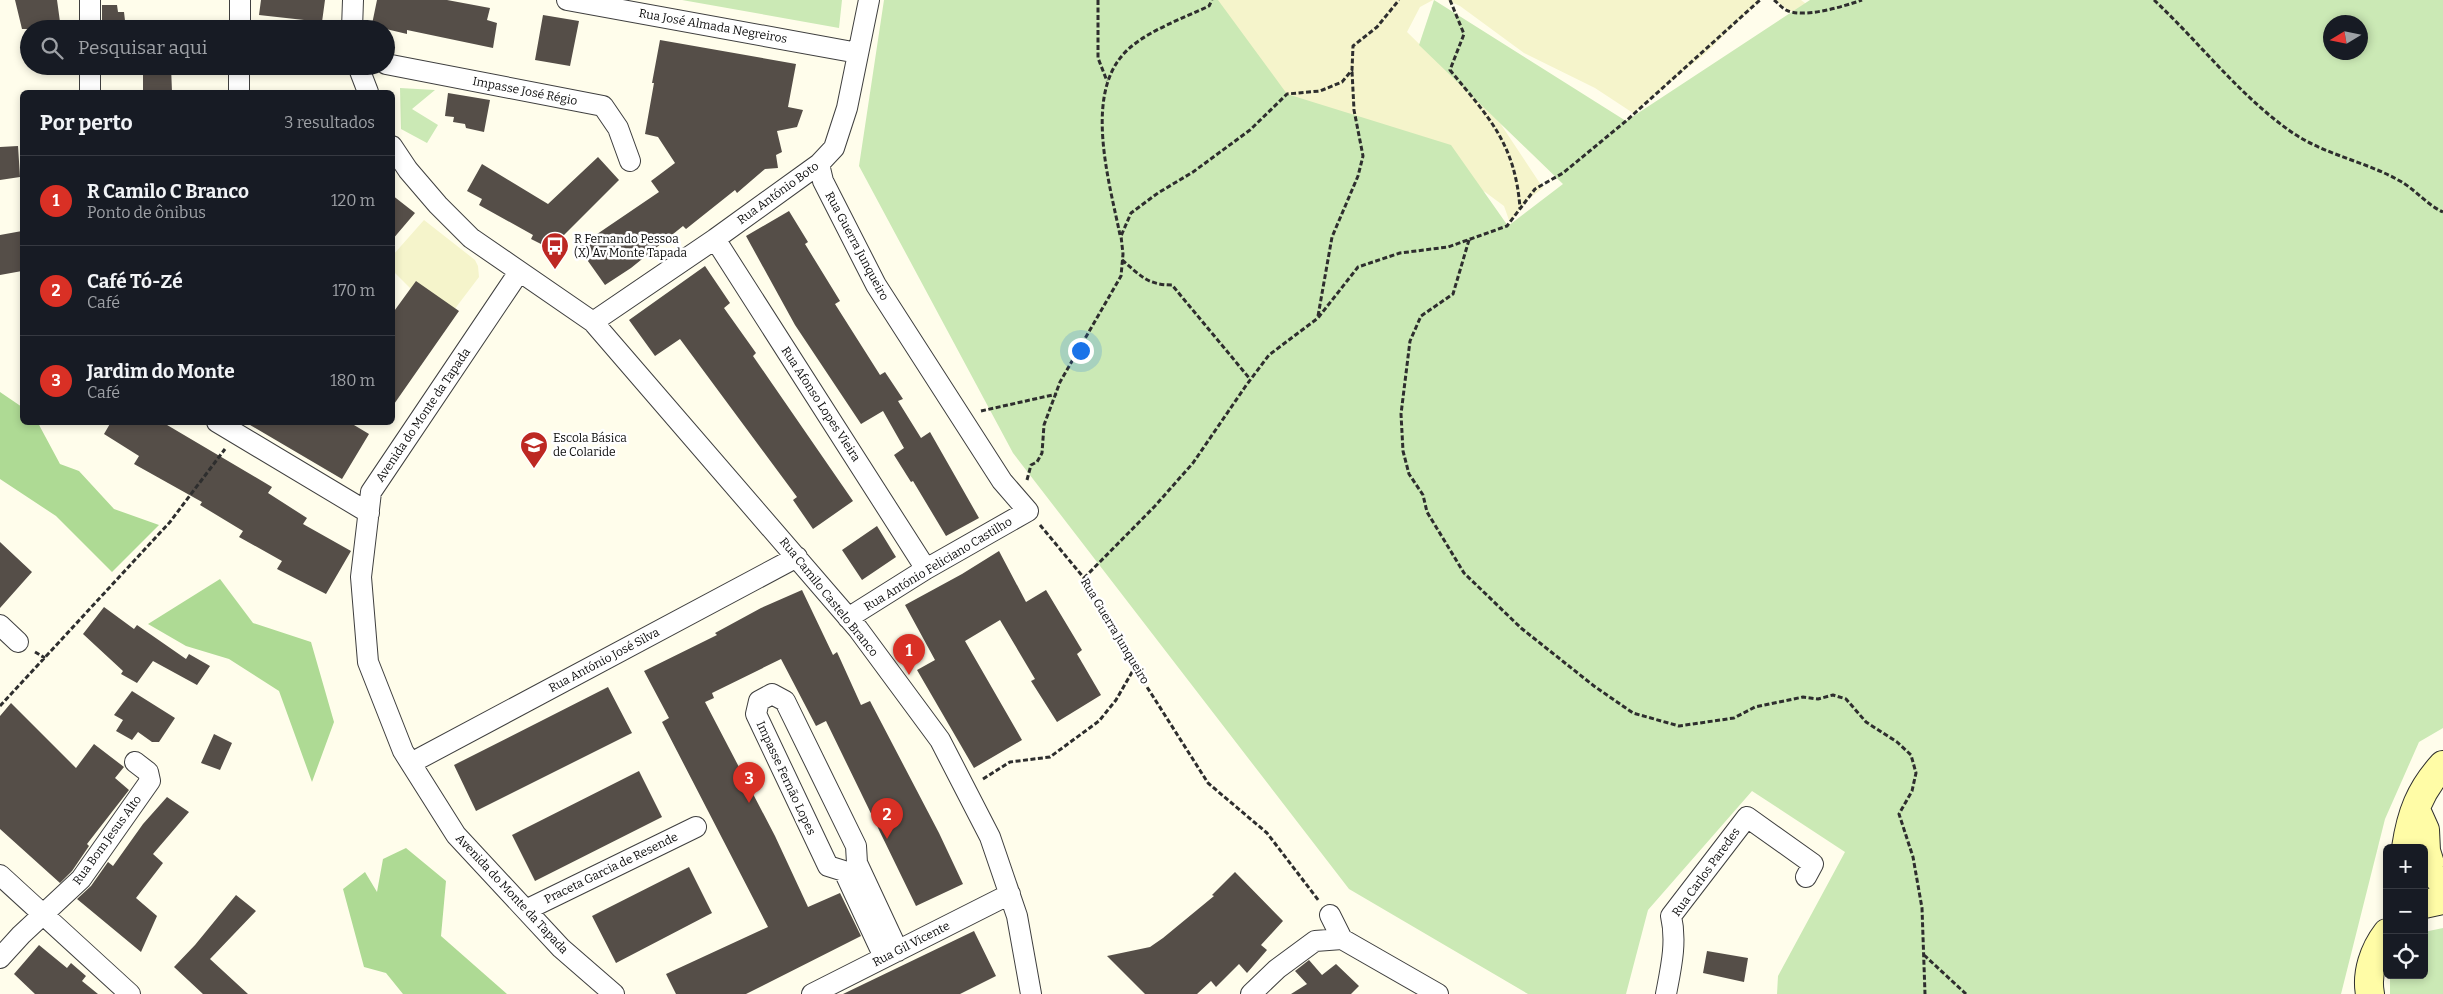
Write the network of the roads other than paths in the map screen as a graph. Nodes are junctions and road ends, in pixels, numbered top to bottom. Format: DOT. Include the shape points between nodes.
graph roads {
  1 [pos="90,0"];
  2 [pos="240,0"];
  3 [pos="352,0"];
  4 [pos="567,0"];
  5 [pos="869,0"];
  6 [pos="90,20"];
  7 [pos="240,20"];
  8 [pos="352,20"];
  9 [pos="858,53"];
  10 [pos="395,66"];
  11 [pos="90,75"];
  12 [pos="239,75"];
  13 [pos="361,75"];
  14 [pos="90,90"];
  15 [pos="238,90"];
  16 [pos="367,90"];
  17 [pos="395,150"];
  18 [pos="630,161"];
  19 [pos="819,164"];
  20 [pos="716,239"];
  21 [pos="519,272"];
  22 [pos="594,322"];
  23 [pos="222,425"];
  24 [pos="1023,505"];
  25 [pos="368,513"];
  26 [pos="797,557"];
  27 [pos="926,569"];
  28 [pos="848,618"];
  29 [pos="0,625"];
  30 [pos="18,642"];
  31 [pos="135,762"];
  32 [pos="410,763"];
  33 [pos="2443,765"];
  34 [pos="2415,809"];
  35 [pos="696,827"];
  36 [pos="2407,844"];
  37 [pos="0,875"];
  38 [pos="1806,876"];
  39 [pos="2443,883"];
  40 [pos="1010,894"];
  41 [pos="2443,900"];
  42 [pos="2428,903"];
  43 [pos="526,910"];
  44 [pos="44,915"];
  45 [pos="1330,916"];
  46 [pos="2386,934"];
  47 [pos="1342,939"];
  48 [pos="891,954"];
  49 [pos="0,958"];
  50 [pos="130,994"];
  51 [pos="614,994"];
  52 [pos="812,994"];
  53 [pos="1031,994"];
  54 [pos="1251,994"];
  55 [pos="1438,994"];
  56 [pos="1666,994"];
  57 [pos="2370,994"];
  1 -- 6 [label="street"];
  2 -- 7 [label="street"];
  3 -- 8 [label="street"];
  4 -- 9 [label="street, Rua José Almada Negreiros"];
  5 -- 9 [label="street, Rua António Boto"];
  9 -- 19 [label="street, Rua António Boto" via="847,108 834,148"];
  10 -- 18 [label="street, Impasse José Régio" via="603,106 618,128"];
  11 -- 14 [label="street"];
  12 -- 15 [label="street"];
  13 -- 16 [label="street"];
  17 -- 21 [label="street, Rua Camilo Castelo Branco" via="438,206 472,238"];
  19 -- 20 [label="street, Rua António Boto"];
  19 -- 24 [label="street, Rua Guerra Junqueiro" via="823,181 876,285 1002,481"];
  20 -- 22 [label="street, Rua António Boto"];
  20 -- 27 [label="street, Rua Afonso Lopes Vieira"];
  21 -- 22 [label="street, Rua Camilo Castelo Branco"];
  21 -- 25 [label="street, Avenida do Monte da Tapada" via="371,492"];
  22 -- 26 [label="street, Rua Camilo Castelo Branco"];
  23 -- 25 [label="street"];
  24 -- 27 [label="street, Rua António Feliciano Castilho"];
  25 -- 32 [label="street, Avenida do Monte da Tapada" via="361,578 368,662"];
  26 -- 28 [label="street, Rua Camilo Castelo Branco"];
  26 -- 32 [label="street, Rua António José Silva"];
  27 -- 28 [label="street, Rua António Feliciano Castilho"];
  28 -- 40 [label="street, Rua Camilo Castelo Branco" via="940,740 990,837"];
  29 -- 30 [label="street"];
  31 -- 44 [label="street, Rua Bom Jesus Alto" via="148,772 150,781 81,879"];
  32 -- 43 [label="street, Avenida do Monte da Tapada" via="456,835"];
  33 -- 34 [label="main road" via="2423,789"];
  34 -- 36 [label="main road"];
  34 -- 39 [label="main road" via="2425,830 2426,851 2432,870"];
  35 -- 43 [label="street, Praceta Garcia de Resende"];
  37 -- 44 [label="street"];
  38 -- 56 [label="street, Rua Carlos Paredes" via="1813,864 1747,817 1671,916 1674,947"];
  40 -- 48 [label="street, Rua Gil Vicente"];
  40 -- 53 [label="street, Rua Camilo Castelo Branco"];
  41 -- 42 [label="main road"];
  43 -- 51 [label="street, Avenida do Monte da Tapada" via="561,948"];
  44 -- 49 [label="street, Rua Bom Jesus Alto"];
  44 -- 50 [label="street"];
  45 -- 47 [label="street"];
  46 -- 57 [label="main road" via="2371,965"];
  47 -- 54 [label="street" via="1315,942 1277,969"];
  47 -- 55 [label="street"];
  48 -- 48 [label="street, Impasse Fernão Lopes" via="857,864 856,846 785,701 772,694 759,701 756,714 828,866 844,871"];
  48 -- 52 [label="street, Rua Gil Vicente"];
}
